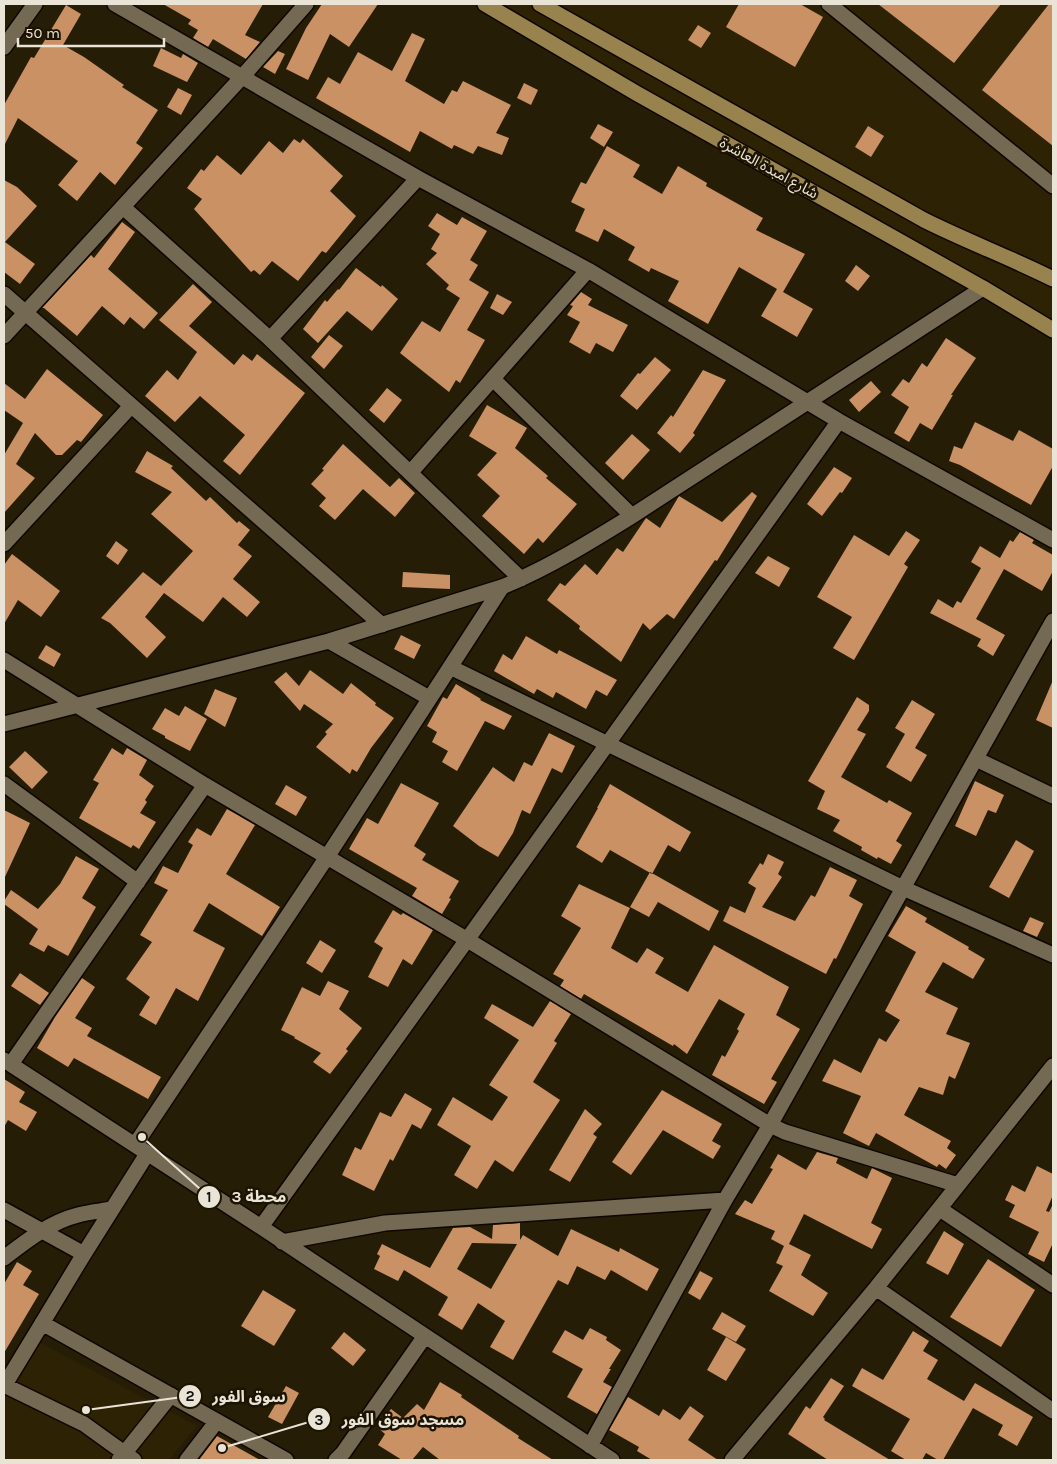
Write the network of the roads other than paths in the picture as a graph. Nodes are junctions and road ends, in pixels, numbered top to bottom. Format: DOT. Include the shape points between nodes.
graph roads {
  1 [pos="35,4"];
  2 [pos="115,4"];
  3 [pos="306,4"];
  4 [pos="485,4"];
  5 [pos="540,4"];
  6 [pos="829,4"];
  7 [pos="4,47"];
  8 [pos="242,77"];
  9 [pos="418,178"];
  10 [pos="1053,186"];
  11 [pos="123,207"];
  12 [pos="588,270"];
  13 [pos="1053,279"];
  14 [pos="983,288"];
  15 [pos="4,294"];
  16 [pos="26,313"];
  17 [pos="1053,330"];
  18 [pos="4,336"];
  19 [pos="270,339"];
  20 [pos="493,379"];
  21 [pos="806,402"];
  22 [pos="131,406"];
  23 [pos="839,422"];
  24 [pos="410,473"];
  25 [pos="632,516"];
  26 [pos="1053,540"];
  27 [pos="4,544"];
  28 [pos="521,579"];
  29 [pos="502,587"];
  30 [pos="1053,621"];
  31 [pos="382,625"];
  32 [pos="329,640"];
  33 [pos="4,660"];
  34 [pos="450,667"];
  35 [pos="429,698"];
  36 [pos="76,704"];
  37 [pos="4,724"];
  38 [pos="608,744"];
  39 [pos="976,758"];
  40 [pos="4,784"];
  41 [pos="205,785"];
  42 [pos="1053,796"];
  43 [pos="327,857"];
  44 [pos="138,882"];
  45 [pos="903,888"];
  46 [pos="466,939"];
  47 [pos="1053,955"];
  48 [pos="7,1062"];
  49 [pos="1053,1066"];
  50 [pos="770,1125"];
  51 [pos="141,1150"];
  52 [pos="958,1185"];
  53 [pos="725,1200"];
  54 [pos="112,1209"];
  55 [pos="940,1209"];
  56 [pos="4,1210"];
  57 [pos="261,1227"];
  58 [pos="42,1231"];
  59 [pos="282,1242"];
  60 [pos="84,1254"];
  61 [pos="4,1258"];
  62 [pos="1053,1285"];
  63 [pos="876,1288"];
  64 [pos="42,1323"];
  65 [pos="425,1336"];
  66 [pos="4,1386"];
  67 [pos="171,1395"];
  68 [pos="1053,1411"];
  69 [pos="217,1421"];
  70 [pos="590,1446"];
  71 [pos="126,1458"];
  72 [pos="344,1458"];
  73 [pos="187,1460"];
  74 [pos="286,1460"];
  75 [pos="612,1460"];
  76 [pos="732,1460"];
  1 -- 7 [label="street"];
  2 -- 8 [label="street"];
  3 -- 8 [label="street"];
  4 -- 14 [label="main road, شارع امبدة العاشرة" via="748,157"];
  5 -- 13 [label="main road, شارع امبدة العاشرة" via="924,220"];
  6 -- 10 [label="street"];
  8 -- 9 [label="street"];
  8 -- 11 [label="street"];
  9 -- 12 [label="street"];
  9 -- 19 [label="street"];
  11 -- 16 [label="street"];
  11 -- 19 [label="street"];
  12 -- 20 [label="street"];
  12 -- 21 [label="street"];
  14 -- 17 [label="main road, شارع امبدة العاشرة"];
  14 -- 21 [label="street"];
  15 -- 16 [label="street"];
  16 -- 18 [label="street"];
  16 -- 22 [label="street"];
  19 -- 24 [label="street"];
  20 -- 24 [label="street"];
  20 -- 25 [label="street"];
  21 -- 23 [label="street"];
  21 -- 25 [label="street"];
  22 -- 27 [label="street"];
  22 -- 31 [label="street"];
  23 -- 26 [label="street"];
  23 -- 38 [label="street"];
  24 -- 28 [label="street"];
  25 -- 28 [label="street"];
  28 -- 29 [label="street"];
  29 -- 31 [label="street"];
  29 -- 34 [label="street"];
  30 -- 39 [label="street"];
  31 -- 32 [label="street"];
  32 -- 35 [label="street"];
  32 -- 36 [label="street"];
  33 -- 36 [label="street"];
  34 -- 35 [label="street"];
  34 -- 38 [label="street"];
  35 -- 43 [label="street"];
  36 -- 37 [label="street"];
  36 -- 41 [label="street"];
  38 -- 45 [label="street"];
  38 -- 46 [label="street"];
  39 -- 42 [label="street"];
  39 -- 45 [label="street"];
  40 -- 44 [label="street"];
  41 -- 43 [label="street"];
  41 -- 44 [label="street"];
  43 -- 46 [label="street"];
  43 -- 51 [label="street"];
  44 -- 48 [label="street"];
  45 -- 47 [label="street"];
  45 -- 50 [label="street"];
  46 -- 50 [label="street"];
  46 -- 57 [label="street"];
  48 -- 51 [label="street"];
  49 -- 52 [label="street"];
  50 -- 52 [label="street"];
  50 -- 53 [label="street"];
  51 -- 54 [label="street"];
  51 -- 57 [label="street"];
  52 -- 55 [label="street"];
  53 -- 59 [label="street" via="385,1224"];
  53 -- 70 [label="street"];
  54 -- 58 [label="street" via="77,1215"];
  54 -- 60 [label="street"];
  55 -- 62 [label="street"];
  55 -- 63 [label="street"];
  56 -- 58 [label="street"];
  57 -- 59 [label="street"];
  58 -- 60 [label="street"];
  58 -- 61 [label="street"];
  59 -- 65 [label="street"];
  60 -- 64 [label="street"];
  63 -- 68 [label="street"];
  63 -- 76 [label="street"];
  64 -- 66 [label="street"];
  64 -- 67 [label="street"];
  65 -- 70 [label="street"];
  65 -- 72 [label="street"];
  66 -- 71 [label="street" via="84,1424"];
  67 -- 69 [label="street"];
  67 -- 71 [label="street"];
  69 -- 73 [label="street"];
  69 -- 74 [label="street"];
  70 -- 75 [label="street"];
}
